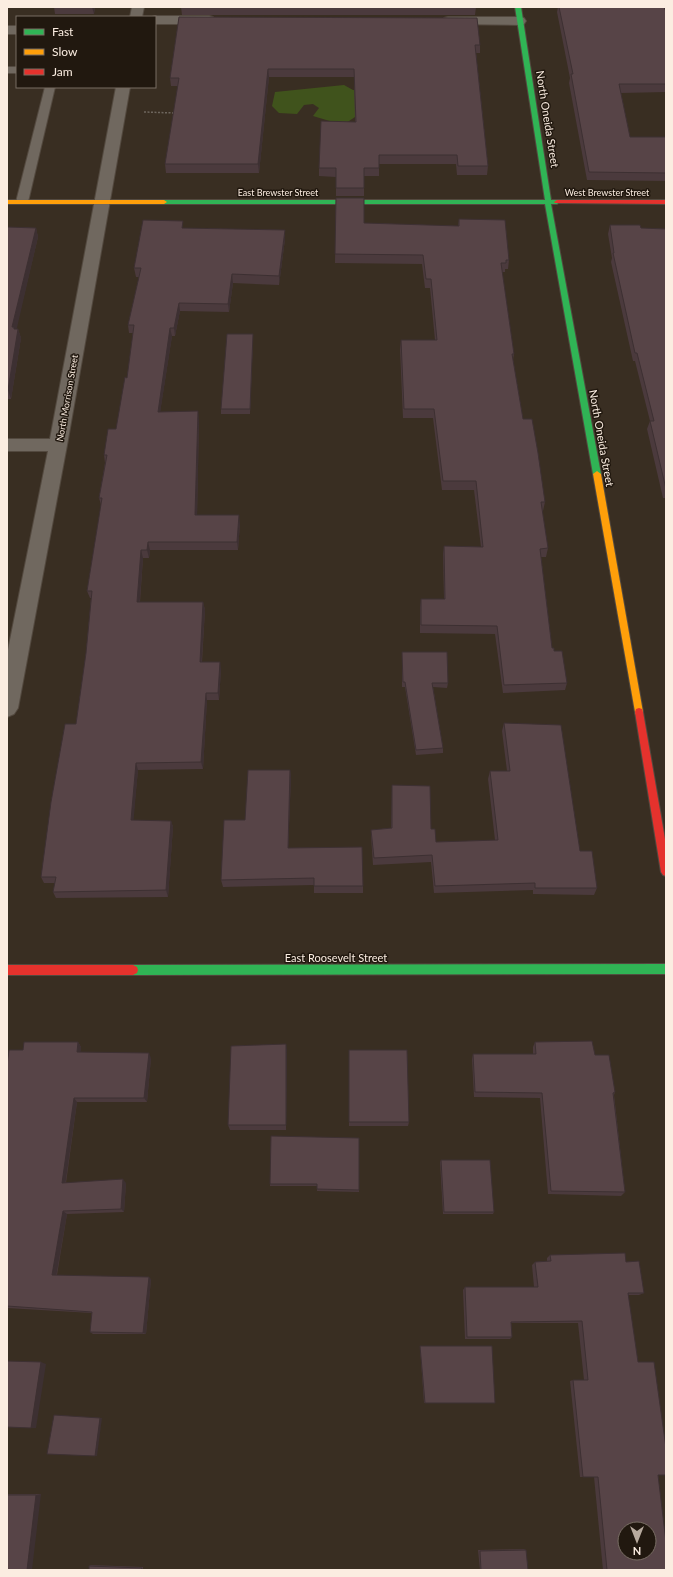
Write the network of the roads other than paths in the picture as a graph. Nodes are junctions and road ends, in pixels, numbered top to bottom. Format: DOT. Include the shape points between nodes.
graph roads {
  1 [pos="518,7"];
  2 [pos="156,20"];
  3 [pos="218,20"];
  4 [pos="433,21"];
  5 [pos="520,21"];
  6 [pos="50,88"];
  7 [pos="123,88"];
  8 [pos="7,202"];
  9 [pos="22,202"];
  10 [pos="102,202"];
  11 [pos="666,202"];
  12 [pos="548,203"];
  13 [pos="7,445"];
  14 [pos="58,445"];
  15 [pos="7,708"];
  16 [pos="666,872"];
  17 [pos="666,969"];
  18 [pos="7,970"];
  1 -- 5 [label="main road, North Oneida Street"];
  2 -- 3 [label="street"];
  4 -- 5 [label="street"];
  5 -- 12 [label="main road, North Oneida Street"];
  6 -- 9 [label="lane"];
  7 -- 10 [label="street, North Morrison Street"];
  8 -- 9 [label="main road, East Brewster Street"];
  9 -- 10 [label="main road, East Brewster Street"];
  10 -- 12 [label="main road, East Brewster Street"];
  10 -- 14 [label="street, North Morrison Street"];
  11 -- 12 [label="main road, West Brewster Street"];
  12 -- 16 [label="main road, North Oneida Street"];
  13 -- 14 [label="street"];
  14 -- 15 [label="street, North Morrison Street"];
  17 -- 18 [label="main road, East Roosevelt Street"];
}
